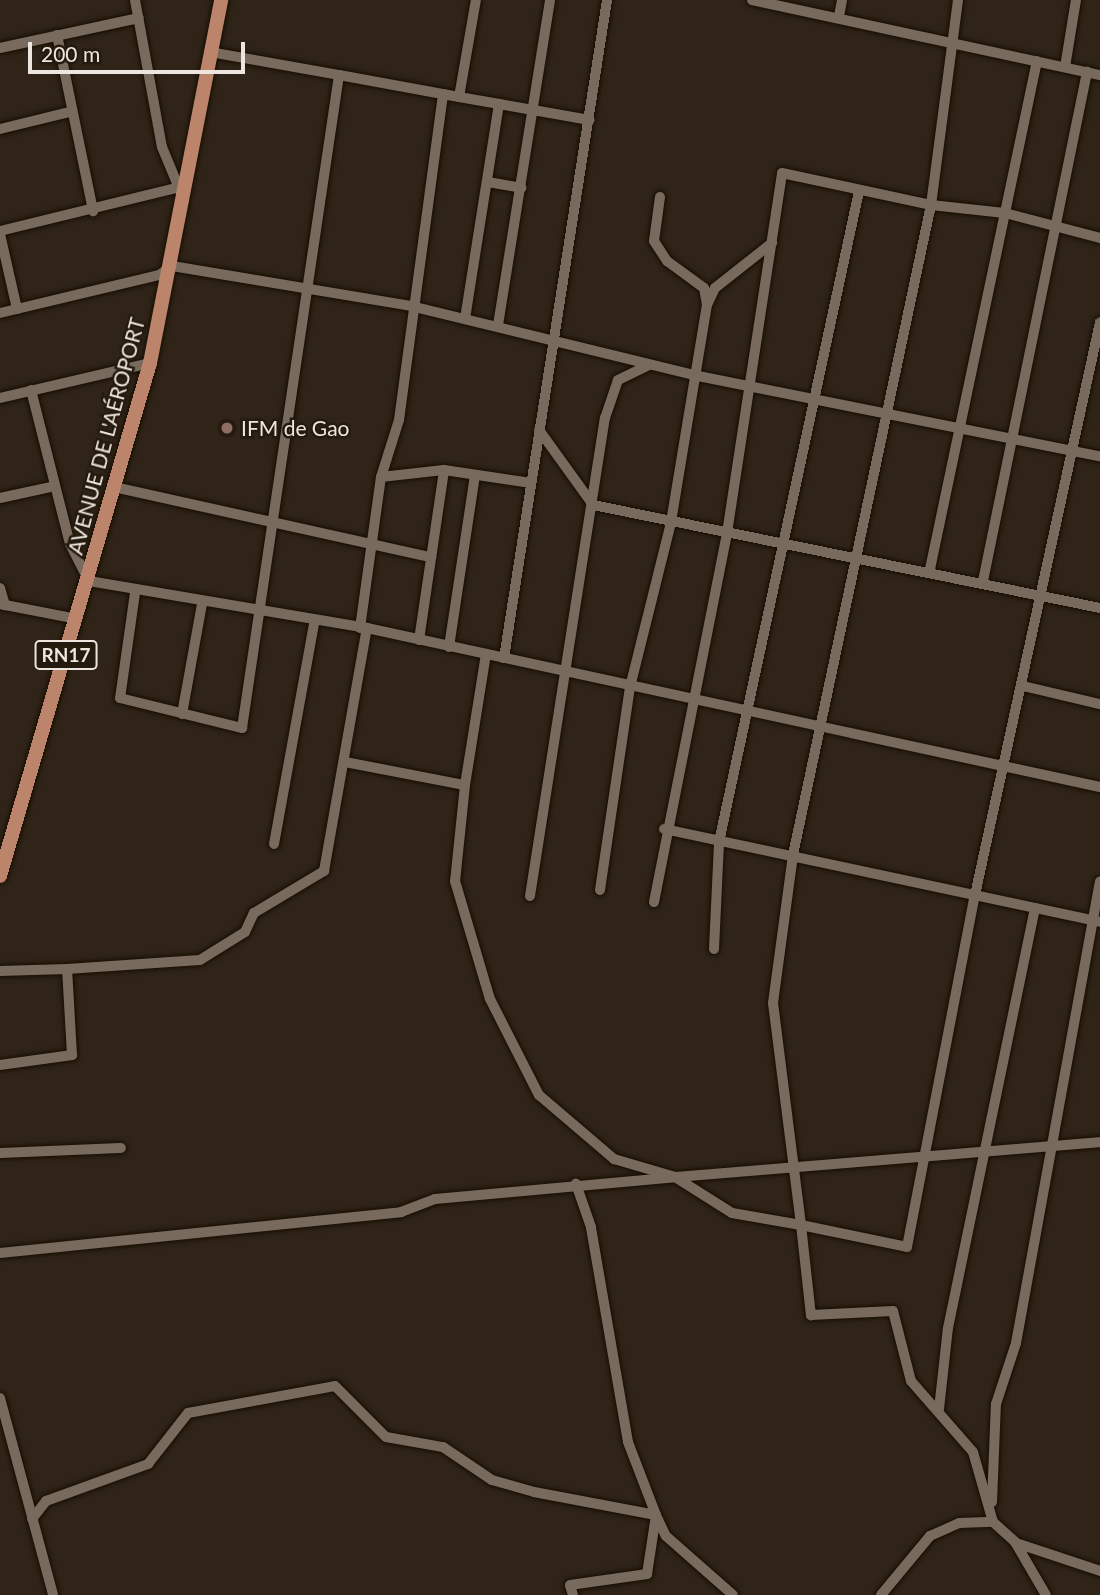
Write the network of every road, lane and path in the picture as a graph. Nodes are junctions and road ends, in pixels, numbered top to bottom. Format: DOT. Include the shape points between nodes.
graph roads {
  1 [pos="135,0"];
  2 [pos="212,0"];
  3 [pos="220,0"];
  4 [pos="476,0"];
  5 [pos="550,0"];
  6 [pos="607,0"];
  7 [pos="754,0"];
  8 [pos="842,0"];
  9 [pos="958,0"];
  10 [pos="1076,0"];
  11 [pos="839,16"];
  12 [pos="139,18"];
  13 [pos="216,22"];
  14 [pos="57,35"];
  15 [pos="954,41"];
  16 [pos="0,48"];
  17 [pos="210,51"];
  18 [pos="1037,61"];
  19 [pos="1065,67"];
  20 [pos="1087,72"];
  21 [pos="339,75"];
  22 [pos="1100,75"];
  23 [pos="443,94"];
  24 [pos="460,97"];
  25 [pos="499,104"];
  26 [pos="534,109"];
  27 [pos="70,112"];
  28 [pos="590,120"];
  29 [pos="0,129"];
  30 [pos="488,182"];
  31 [pos="521,188"];
  32 [pos="183,191"];
  33 [pos="859,191"];
  34 [pos="660,197"];
  35 [pos="931,205"];
  36 [pos="93,211"];
  37 [pos="1005,213"];
  38 [pos="1057,225"];
  39 [pos="0,232"];
  40 [pos="1100,238"];
  41 [pos="772,243"];
  42 [pos="172,266"];
  43 [pos="306,290"];
  44 [pos="707,305"];
  45 [pos="411,306"];
  46 [pos="17,309"];
  47 [pos="0,313"];
  48 [pos="465,318"];
  49 [pos="1100,322"];
  50 [pos="498,325"];
  51 [pos="552,337"];
  52 [pos="150,363"];
  53 [pos="649,365"];
  54 [pos="693,375"];
  55 [pos="751,387"];
  56 [pos="31,390"];
  57 [pos="0,398"];
  58 [pos="813,400"];
  59 [pos="889,414"];
  60 [pos="960,426"];
  61 [pos="539,430"];
  62 [pos="1012,437"];
  63 [pos="1068,449"];
  64 [pos="1100,456"];
  65 [pos="444,470"];
  66 [pos="475,475"];
  67 [pos="381,477"];
  68 [pos="531,483"];
  69 [pos="55,486"];
  70 [pos="114,487"];
  71 [pos="0,498"];
  72 [pos="593,505"];
  73 [pos="271,519"];
  74 [pos="671,522"];
  75 [pos="727,533"];
  76 [pos="371,544"];
  77 [pos="783,544"];
  78 [pos="431,557"];
  79 [pos="858,557"];
  80 [pos="930,569"];
  81 [pos="89,581"];
  82 [pos="983,581"];
  83 [pos="0,588"];
  84 [pos="135,593"];
  85 [pos="1041,593"];
  86 [pos="202,604"];
  87 [pos="2,605"];
  88 [pos="1100,608"];
  89 [pos="260,610"];
  90 [pos="77,619"];
  91 [pos="314,623"];
  92 [pos="363,628"];
  93 [pos="419,640"];
  94 [pos="449,647"];
  95 [pos="486,654"];
  96 [pos="505,658"];
  97 [pos="563,672"];
  98 [pos="1023,686"];
  99 [pos="630,687"];
  100 [pos="694,701"];
  101 [pos="1100,704"];
  102 [pos="183,713"];
  103 [pos="745,715"];
  104 [pos="824,726"];
  105 [pos="345,762"];
  106 [pos="1008,767"];
  107 [pos="465,785"];
  108 [pos="1100,787"];
  109 [pos="664,829"];
  110 [pos="719,842"];
  111 [pos="274,844"];
  112 [pos="3,854"];
  113 [pos="793,855"];
  114 [pos="0,876"];
  115 [pos="1100,882"];
  116 [pos="600,890"];
  117 [pos="975,895"];
  118 [pos="530,897"];
  119 [pos="654,902"];
  120 [pos="1035,908"];
  121 [pos="1096,921"];
  122 [pos="714,949"];
  123 [pos="67,969"];
  124 [pos="0,971"];
  125 [pos="0,1065"];
  126 [pos="1100,1142"];
  127 [pos="121,1147"];
  128 [pos="1052,1148"];
  129 [pos="985,1152"];
  130 [pos="0,1153"];
  131 [pos="922,1155"];
  132 [pos="794,1170"];
  133 [pos="675,1177"];
  134 [pos="576,1184"];
  135 [pos="801,1225"];
  136 [pos="0,1253"];
  137 [pos="0,1398"];
  138 [pos="939,1409"];
  139 [pos="656,1515"];
  140 [pos="993,1517"];
  141 [pos="32,1519"];
  142 [pos="1015,1542"];
  143 [pos="1100,1571"];
  144 [pos="53,1595"];
  145 [pos="573,1595"];
  146 [pos="733,1595"];
  147 [pos="881,1595"];
  148 [pos="1046,1595"];
  1 -- 12 [label="street"];
  2 -- 13 [label="street"];
  3 -- 13 [label="main road, AVENUE DE L'AÉROPORT / RN17"];
  4 -- 24 [label="street"];
  5 -- 26 [label="street"];
  6 -- 28 [label="street"];
  7 -- 11 [label="street"];
  8 -- 11 [label="street"];
  9 -- 15 [label="street"];
  10 -- 19 [label="street"];
  11 -- 15 [label="street"];
  12 -- 14 [label="street"];
  12 -- 32 [label="street"];
  13 -- 17 [label="main road, AVENUE DE L'AÉROPORT / RN17"];
  14 -- 16 [label="street"];
  14 -- 27 [label="street"];
  15 -- 18 [label="street"];
  15 -- 35 [label="street"];
  17 -- 21 [label="street"];
  17 -- 32 [label="main road, AVENUE DE L'AÉROPORT / RN17"];
  18 -- 19 [label="street"];
  18 -- 37 [label="street"];
  19 -- 20 [label="street"];
  20 -- 22 [label="street"];
  20 -- 38 [label="street"];
  21 -- 23 [label="street"];
  21 -- 43 [label="street"];
  23 -- 24 [label="street"];
  23 -- 45 [label="street"];
  24 -- 25 [label="street"];
  25 -- 26 [label="street"];
  25 -- 30 [label="street"];
  26 -- 28 [label="street"];
  26 -- 31 [label="street"];
  27 -- 29 [label="street"];
  27 -- 36 [label="street"];
  28 -- 51 [label="street"];
  30 -- 31 [label="street"];
  30 -- 48 [label="street"];
  31 -- 50 [label="street"];
  32 -- 36 [label="street"];
  32 -- 42 [label="main road, AVENUE DE L'AÉROPORT / RN17"];
  33 -- 35 [label="street"];
  33 -- 41 [label="street" via="782,173"];
  33 -- 58 [label="street"];
  34 -- 44 [label="street" via="654,242 667,261 704,288"];
  35 -- 37 [label="street"];
  35 -- 59 [label="street"];
  36 -- 39 [label="street"];
  37 -- 38 [label="street"];
  37 -- 60 [label="street"];
  38 -- 40 [label="street"];
  38 -- 62 [label="street"];
  39 -- 46 [label="street"];
  41 -- 44 [label="street" via="715,288"];
  41 -- 55 [label="street"];
  42 -- 43 [label="street"];
  42 -- 46 [label="street" via="159,275"];
  42 -- 52 [label="main road, AVENUE DE L'AÉROPORT / RN17"];
  43 -- 45 [label="street"];
  43 -- 73 [label="street"];
  44 -- 54 [label="street"];
  45 -- 48 [label="street"];
  45 -- 67 [label="street" via="399,419"];
  46 -- 47 [label="street"];
  48 -- 50 [label="street"];
  49 -- 63 [label="street"];
  50 -- 51 [label="street"];
  51 -- 53 [label="street"];
  51 -- 61 [label="street"];
  52 -- 56 [label="street"];
  52 -- 70 [label="main road, AVENUE DE L'AÉROPORT / RN17"];
  53 -- 54 [label="street"];
  53 -- 72 [label="street" via="618,380 601,434"];
  54 -- 55 [label="street"];
  54 -- 74 [label="street"];
  55 -- 58 [label="street"];
  55 -- 75 [label="street"];
  56 -- 57 [label="street"];
  56 -- 69 [label="street"];
  58 -- 59 [label="street"];
  58 -- 77 [label="street"];
  59 -- 60 [label="street"];
  59 -- 79 [label="street"];
  60 -- 62 [label="street"];
  60 -- 80 [label="street"];
  61 -- 68 [label="street"];
  61 -- 72 [label="street"];
  62 -- 63 [label="street"];
  62 -- 82 [label="street"];
  63 -- 64 [label="street"];
  63 -- 85 [label="street"];
  65 -- 66 [label="street"];
  65 -- 67 [label="street"];
  65 -- 78 [label="street"];
  66 -- 68 [label="street"];
  66 -- 94 [label="street"];
  67 -- 76 [label="street"];
  68 -- 96 [label="street"];
  69 -- 71 [label="street"];
  69 -- 81 [label="street" via="70,544"];
  70 -- 73 [label="street"];
  70 -- 81 [label="main road, AVENUE DE L'AÉROPORT / RN17"];
  72 -- 74 [label="street"];
  72 -- 97 [label="street"];
  73 -- 76 [label="street"];
  73 -- 89 [label="street"];
  74 -- 75 [label="street"];
  74 -- 99 [label="street"];
  75 -- 77 [label="street"];
  75 -- 100 [label="street"];
  76 -- 78 [label="street"];
  76 -- 92 [label="street"];
  77 -- 79 [label="street"];
  77 -- 103 [label="street"];
  78 -- 93 [label="street"];
  79 -- 80 [label="street"];
  79 -- 104 [label="street"];
  80 -- 82 [label="street"];
  81 -- 84 [label="street"];
  81 -- 90 [label="main road, AVENUE DE L'AÉROPORT / RN17"];
  82 -- 85 [label="street"];
  83 -- 87 [label="street"];
  84 -- 86 [label="street"];
  84 -- 102 [label="street" via="120,698"];
  85 -- 88 [label="street"];
  85 -- 98 [label="street"];
  86 -- 89 [label="street"];
  86 -- 102 [label="street"];
  87 -- 90 [label="street"];
  89 -- 91 [label="street"];
  89 -- 102 [label="street" via="242,729"];
  90 -- 112 [label="main road, AVENUE DE L'AÉROPORT / RN17"];
  91 -- 92 [label="street"];
  91 -- 111 [label="street"];
  92 -- 93 [label="street"];
  92 -- 105 [label="street"];
  93 -- 94 [label="street"];
  94 -- 95 [label="street"];
  95 -- 96 [label="street"];
  95 -- 107 [label="street"];
  96 -- 97 [label="street"];
  97 -- 99 [label="street"];
  97 -- 118 [label="street"];
  98 -- 101 [label="street"];
  98 -- 106 [label="street"];
  99 -- 100 [label="street"];
  99 -- 116 [label="street"];
  100 -- 103 [label="street"];
  100 -- 109 [label="street"];
  103 -- 104 [label="street"];
  103 -- 110 [label="street"];
  104 -- 106 [label="street"];
  104 -- 113 [label="street"];
  105 -- 107 [label="street"];
  105 -- 123 [label="street" via="324,871 254,913 245,932 200,960"];
  106 -- 108 [label="street"];
  106 -- 117 [label="street"];
  107 -- 133 [label="street" via="455,881 490,999 539,1095 614,1158"];
  109 -- 110 [label="street"];
  109 -- 119 [label="street"];
  110 -- 113 [label="street"];
  110 -- 122 [label="street"];
  112 -- 114 [label="main road, AVENUE DE L'AÉROPORT / RN17"];
  113 -- 117 [label="street"];
  113 -- 132 [label="street" via="773,1003"];
  115 -- 121 [label="street"];
  117 -- 120 [label="street"];
  117 -- 131 [label="street"];
  120 -- 121 [label="street"];
  120 -- 129 [label="street"];
  121 -- 128 [label="street"];
  123 -- 124 [label="street"];
  123 -- 125 [label="street" via="72,1055"];
  126 -- 128 [label="street"];
  127 -- 130 [label="street"];
  128 -- 129 [label="street"];
  128 -- 140 [label="street" via="1016,1343 996,1405"];
  129 -- 131 [label="street"];
  129 -- 138 [label="street" via="948,1328"];
  131 -- 132 [label="street"];
  131 -- 135 [label="street" via="907,1247"];
  132 -- 133 [label="street"];
  132 -- 135 [label="street"];
  133 -- 134 [label="street"];
  133 -- 135 [label="street" via="732,1213"];
  134 -- 136 [label="street" via="435,1199 401,1212"];
  134 -- 139 [label="street" via="591,1227 628,1443"];
  135 -- 138 [label="street" via="811,1315 893,1311 911,1381"];
  137 -- 141 [label="street"];
  138 -- 140 [label="street" via="973,1452"];
  139 -- 141 [label="street" via="534,1492 492,1479 443,1447 386,1437 335,1386 188,1413 148,1464 46,1501"];
  139 -- 145 [label="street" via="647,1574 570,1585"];
  139 -- 146 [label="street" via="666,1536"];
  140 -- 142 [label="street"];
  140 -- 147 [label="street" via="959,1523 930,1536"];
  141 -- 144 [label="street"];
  142 -- 143 [label="street"];
  142 -- 148 [label="street"];
}
